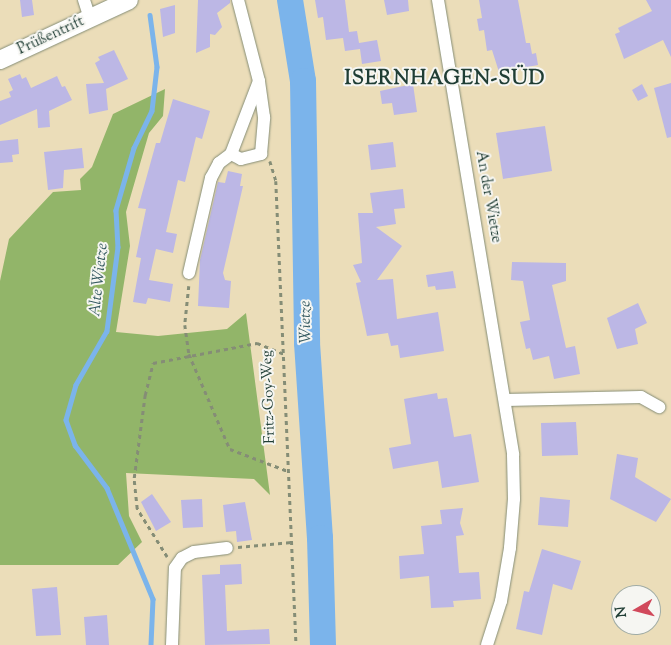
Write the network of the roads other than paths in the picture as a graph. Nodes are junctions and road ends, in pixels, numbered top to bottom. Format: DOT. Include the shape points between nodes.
graph roads {
  1 [pos="84,0"];
  2 [pos="129,0"];
  3 [pos="238,0"];
  4 [pos="438,0"];
  5 [pos="90,18"];
  6 [pos="0,60"];
  7 [pos="259,81"];
  8 [pos="231,154"];
  9 [pos="189,273"];
  10 [pos="506,400"];
  11 [pos="659,406"];
  12 [pos="227,548"];
  13 [pos="172,645"];
  14 [pos="487,645"];
  1 -- 5 [label="street"];
  2 -- 5 [label="main road, Prüßentrift"];
  3 -- 7 [label="street"];
  4 -- 10 [label="street, An der Wietze"];
  5 -- 6 [label="main road, Prüßentrift"];
  7 -- 8 [label="street"];
  7 -- 8 [label="street" via="264,117 261,154 241,158"];
  8 -- 9 [label="street" via="220,163 211,178"];
  10 -- 11 [label="street" via="641,397"];
  10 -- 14 [label="street, An der Wietze" via="514,499 502,592"];
  12 -- 13 [label="street" via="194,552 182,558 175,568"];
}
